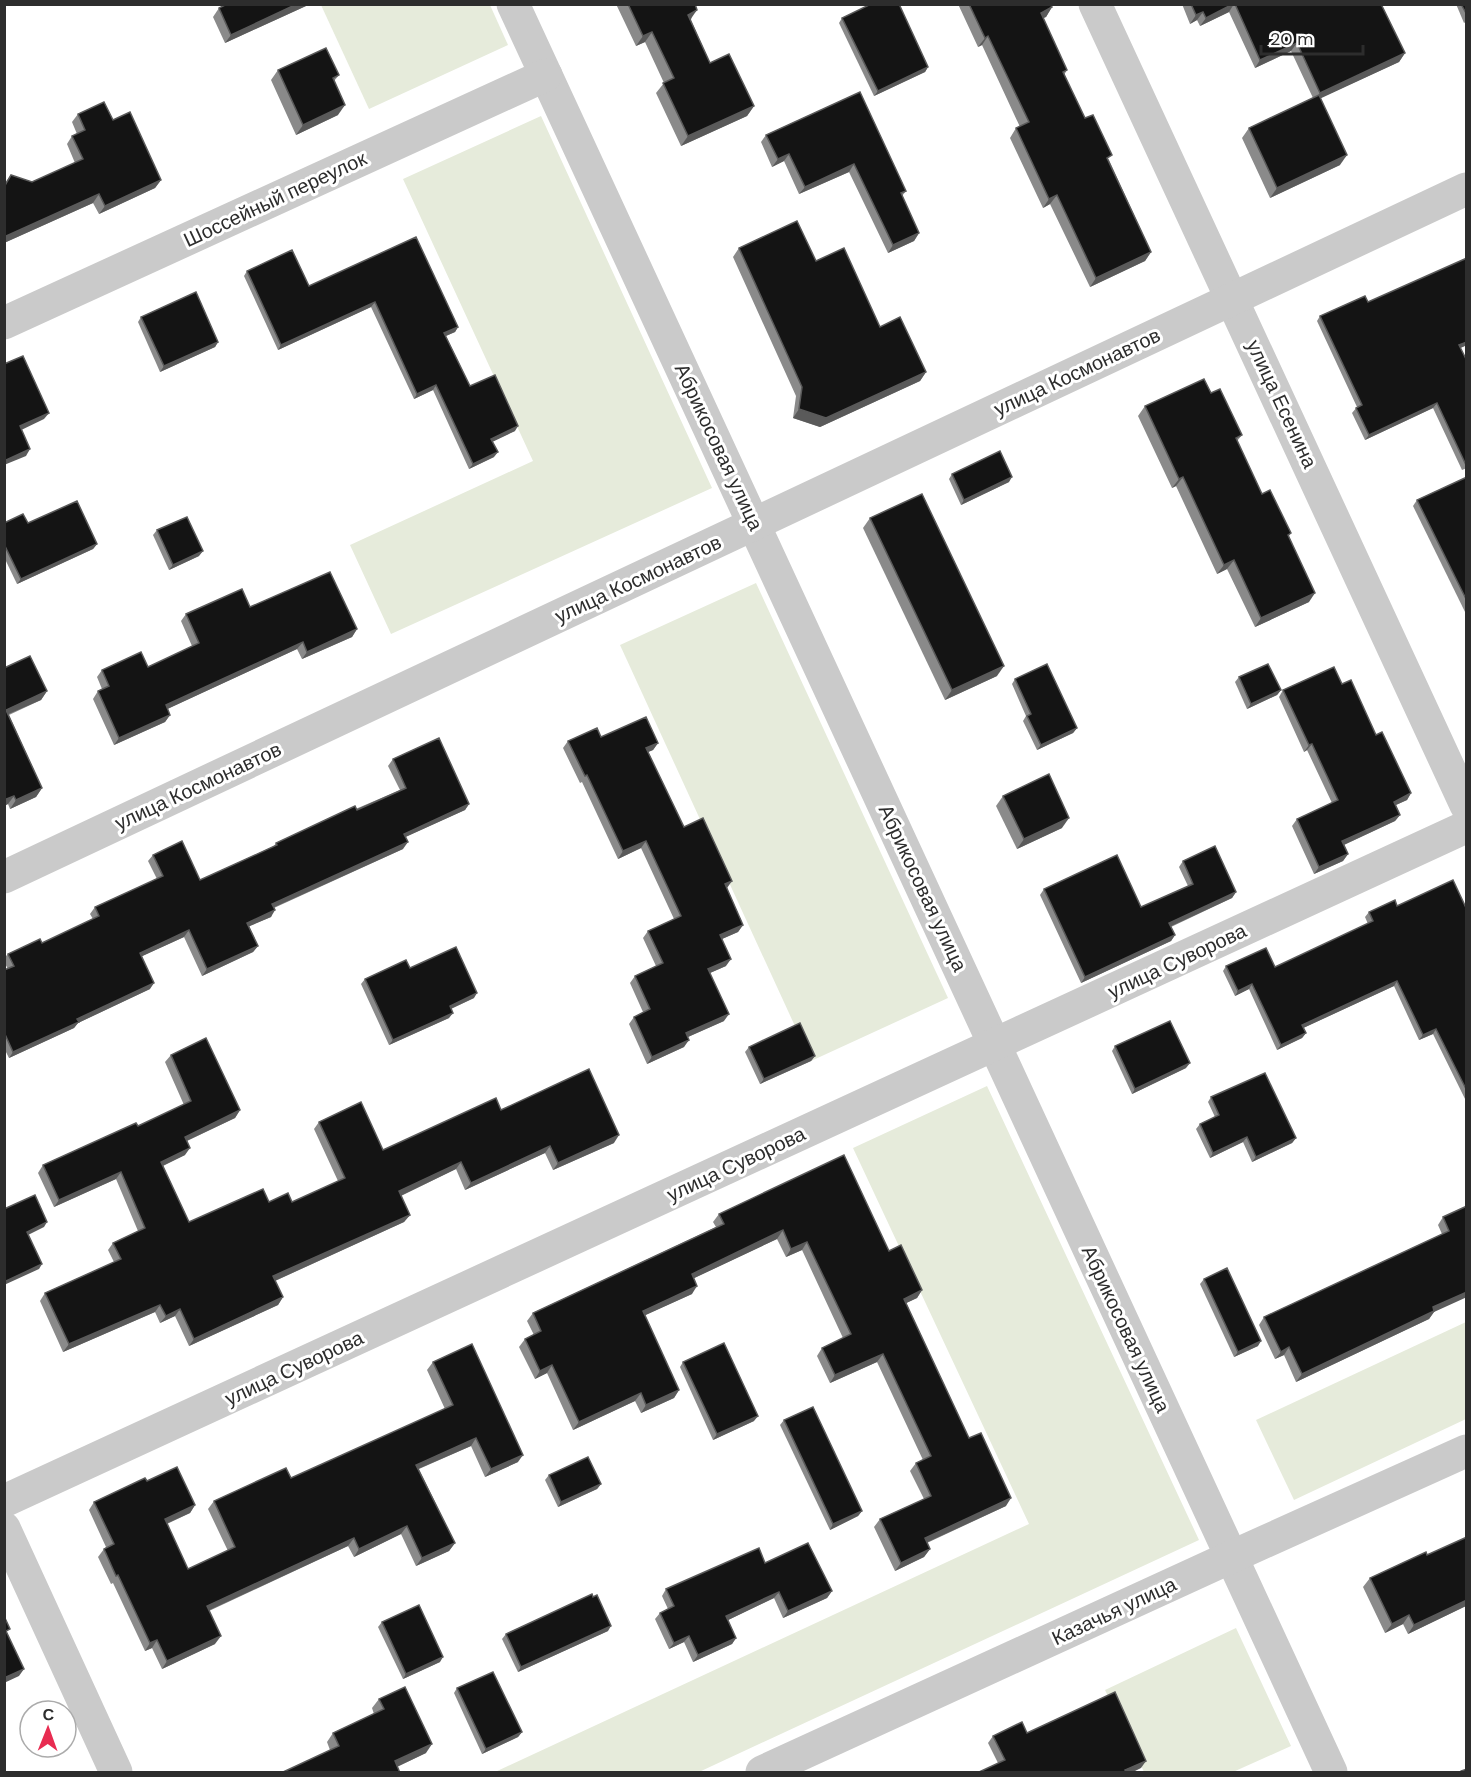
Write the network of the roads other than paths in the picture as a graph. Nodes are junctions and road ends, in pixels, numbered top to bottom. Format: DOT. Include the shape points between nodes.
graph roads {
  1 [pos="513,4"];
  2 [pos="1095,4"];
  3 [pos="546,75"];
  4 [pos="1467,189"];
  5 [pos="1233,298"];
  6 [pos="4,323"];
  7 [pos="754,524"];
  8 [pos="1467,805"];
  9 [pos="1467,827"];
  10 [pos="4,877"];
  11 [pos="995,1045"];
  12 [pos="1467,1451"];
  13 [pos="4,1501"];
  14 [pos="4,1528"];
  15 [pos="1231,1557"];
  16 [pos="116,1773"];
  17 [pos="762,1773"];
  18 [pos="1331,1773"];
  1 -- 3 [label="street, Абрикосовая улица"];
  2 -- 5 [label="street, улица Есенина"];
  3 -- 6 [label="street, Шоссейный переулок"];
  3 -- 7 [label="street, Абрикосовая улица"];
  4 -- 5 [label="street, улица Космонавтов"];
  5 -- 7 [label="street, улица Космонавтов"];
  5 -- 8 [label="street, улица Есенина"];
  7 -- 10 [label="street, улица Космонавтов"];
  7 -- 11 [label="street, Абрикосовая улица"];
  9 -- 11 [label="street, улица Суворова"];
  11 -- 13 [label="street, улица Суворова"];
  11 -- 15 [label="street, Абрикосовая улица"];
  12 -- 15 [label="street, Казачья улица"];
  14 -- 16 [label="street"];
  15 -- 17 [label="street, Казачья улица"];
  15 -- 18 [label="street, Абрикосовая улица"];
}
